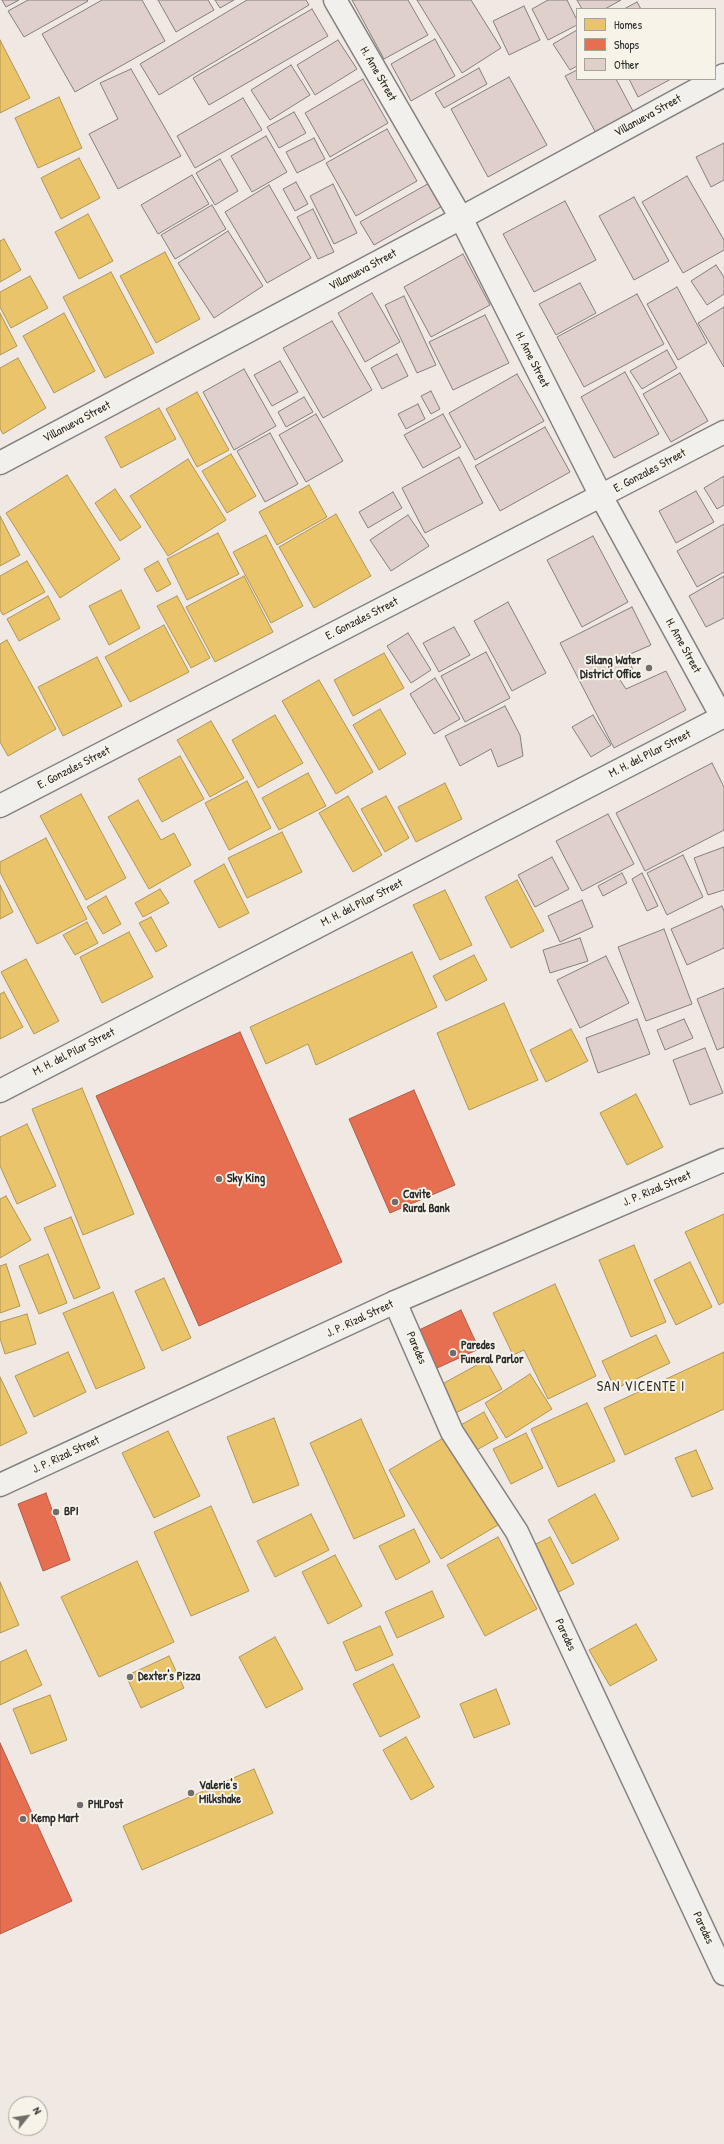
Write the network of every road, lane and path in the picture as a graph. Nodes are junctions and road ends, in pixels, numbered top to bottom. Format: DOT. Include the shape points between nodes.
graph roads {
  1 [pos="335,0"];
  2 [pos="715,80"];
  3 [pos="461,218"];
  4 [pos="724,432"];
  5 [pos="0,463"];
  6 [pos="601,496"];
  7 [pos="723,718"];
  8 [pos="0,806"];
  9 [pos="0,1090"];
  10 [pos="724,1160"];
  11 [pos="395,1302"];
  12 [pos="0,1485"];
  13 [pos="724,1974"];
  1 -- 3 [label="street, H. Ame Street"];
  2 -- 3 [label="street, Villanueva Street"];
  3 -- 5 [label="street, Villanueva Street"];
  3 -- 6 [label="street, H. Ame Street"];
  4 -- 6 [label="street, E. Gonzales Street"];
  6 -- 7 [label="street, H. Ame Street"];
  6 -- 8 [label="street, E. Gonzales Street"];
  7 -- 9 [label="street, M. H. del Pilar Street"];
  10 -- 11 [label="street, J. P. Rizal Street"];
  11 -- 12 [label="street, J. P. Rizal Street"];
  11 -- 13 [label="street, Paredes" via="452,1432 517,1532"];
}
